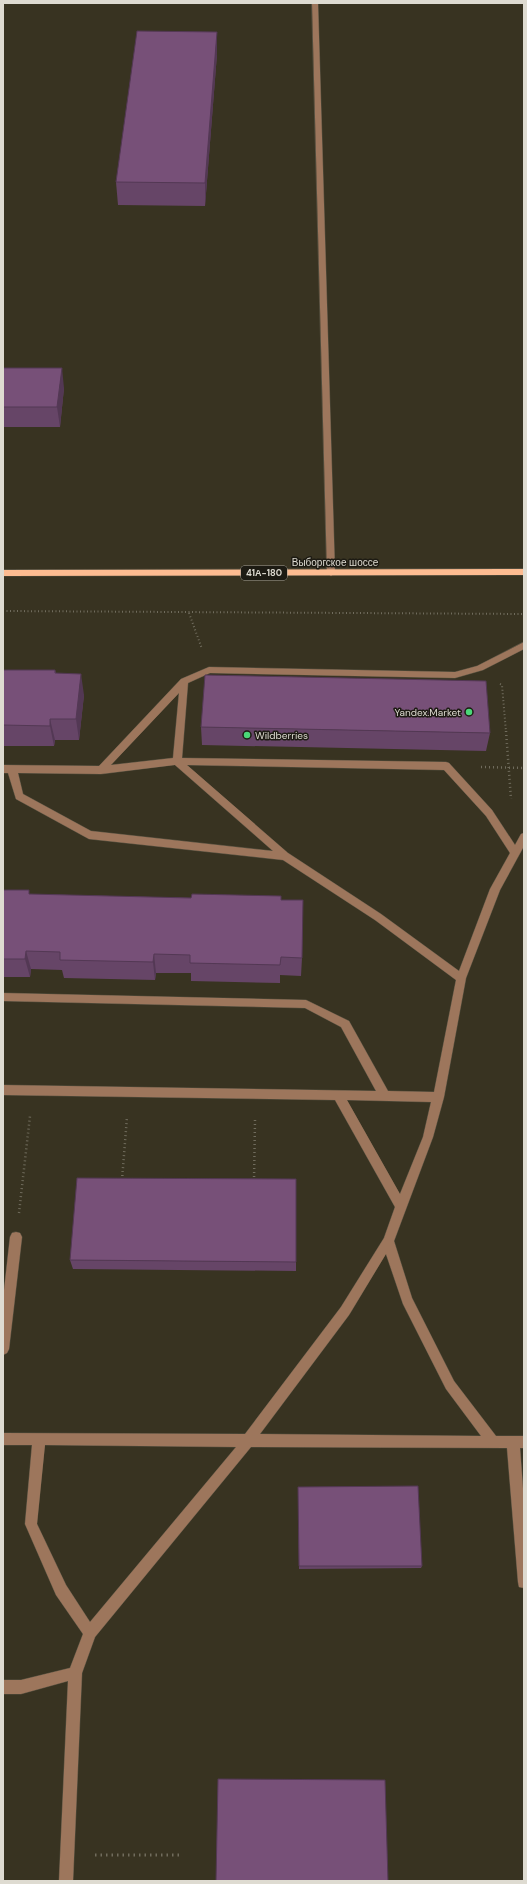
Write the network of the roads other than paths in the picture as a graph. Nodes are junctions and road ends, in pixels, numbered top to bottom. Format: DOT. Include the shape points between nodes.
graph roads {
  1 [pos="315,3"];
  2 [pos="524,572"];
  3 [pos="3,573"];
  4 [pos="331,573"];
  5 [pos="524,645"];
  6 [pos="184,681"];
  7 [pos="177,761"];
  8 [pos="8,769"];
  9 [pos="101,770"];
  10 [pos="524,836"];
  11 [pos="515,854"];
  12 [pos="285,856"];
  13 [pos="461,978"];
  14 [pos="3,997"];
  15 [pos="3,1090"];
  16 [pos="338,1095"];
  17 [pos="384,1095"];
  18 [pos="439,1096"];
  19 [pos="402,1206"];
  20 [pos="16,1237"];
  21 [pos="388,1241"];
  22 [pos="3,1349"];
  23 [pos="3,1439"];
  24 [pos="39,1439"];
  25 [pos="248,1441"];
  26 [pos="493,1442"];
  27 [pos="518,1442"];
  28 [pos="524,1582"];
  29 [pos="90,1633"];
  30 [pos="75,1673"];
  31 [pos="3,1687"];
  32 [pos="66,1881"];
  1 -- 4 [label="street"];
  2 -- 4 [label="main road, Выборгское шоссе / 41А-180"];
  3 -- 4 [label="main road, Выборгское шоссе / 41А-180"];
  5 -- 6 [label="street" via="480,668 455,675 209,670"];
  6 -- 7 [label="street"];
  6 -- 9 [label="street"];
  7 -- 9 [label="street"];
  7 -- 11 [label="street" via="446,766 489,813"];
  7 -- 12 [label="street"];
  8 -- 9 [label="street"];
  8 -- 12 [label="street" via="19,796 89,835"];
  10 -- 11 [label="street"];
  11 -- 13 [label="street" via="495,889"];
  12 -- 13 [label="street" via="378,917"];
  13 -- 18 [label="street"];
  14 -- 17 [label="street" via="306,1004 345,1024"];
  15 -- 16 [label="street"];
  16 -- 17 [label="street"];
  16 -- 19 [label="street"];
  17 -- 18 [label="street"];
  18 -- 19 [label="street" via="428,1137"];
  19 -- 21 [label="street"];
  20 -- 22 [label="street"];
  21 -- 25 [label="street" via="346,1311"];
  21 -- 26 [label="street" via="407,1300 450,1385"];
  23 -- 24 [label="street"];
  24 -- 25 [label="street"];
  24 -- 29 [label="street" via="31,1524 61,1590"];
  25 -- 26 [label="street"];
  25 -- 29 [label="street"];
  26 -- 27 [label="street"];
  27 -- 28 [label="street"];
  29 -- 30 [label="street"];
  30 -- 31 [label="street" via="21,1687"];
  30 -- 32 [label="street"];
}
